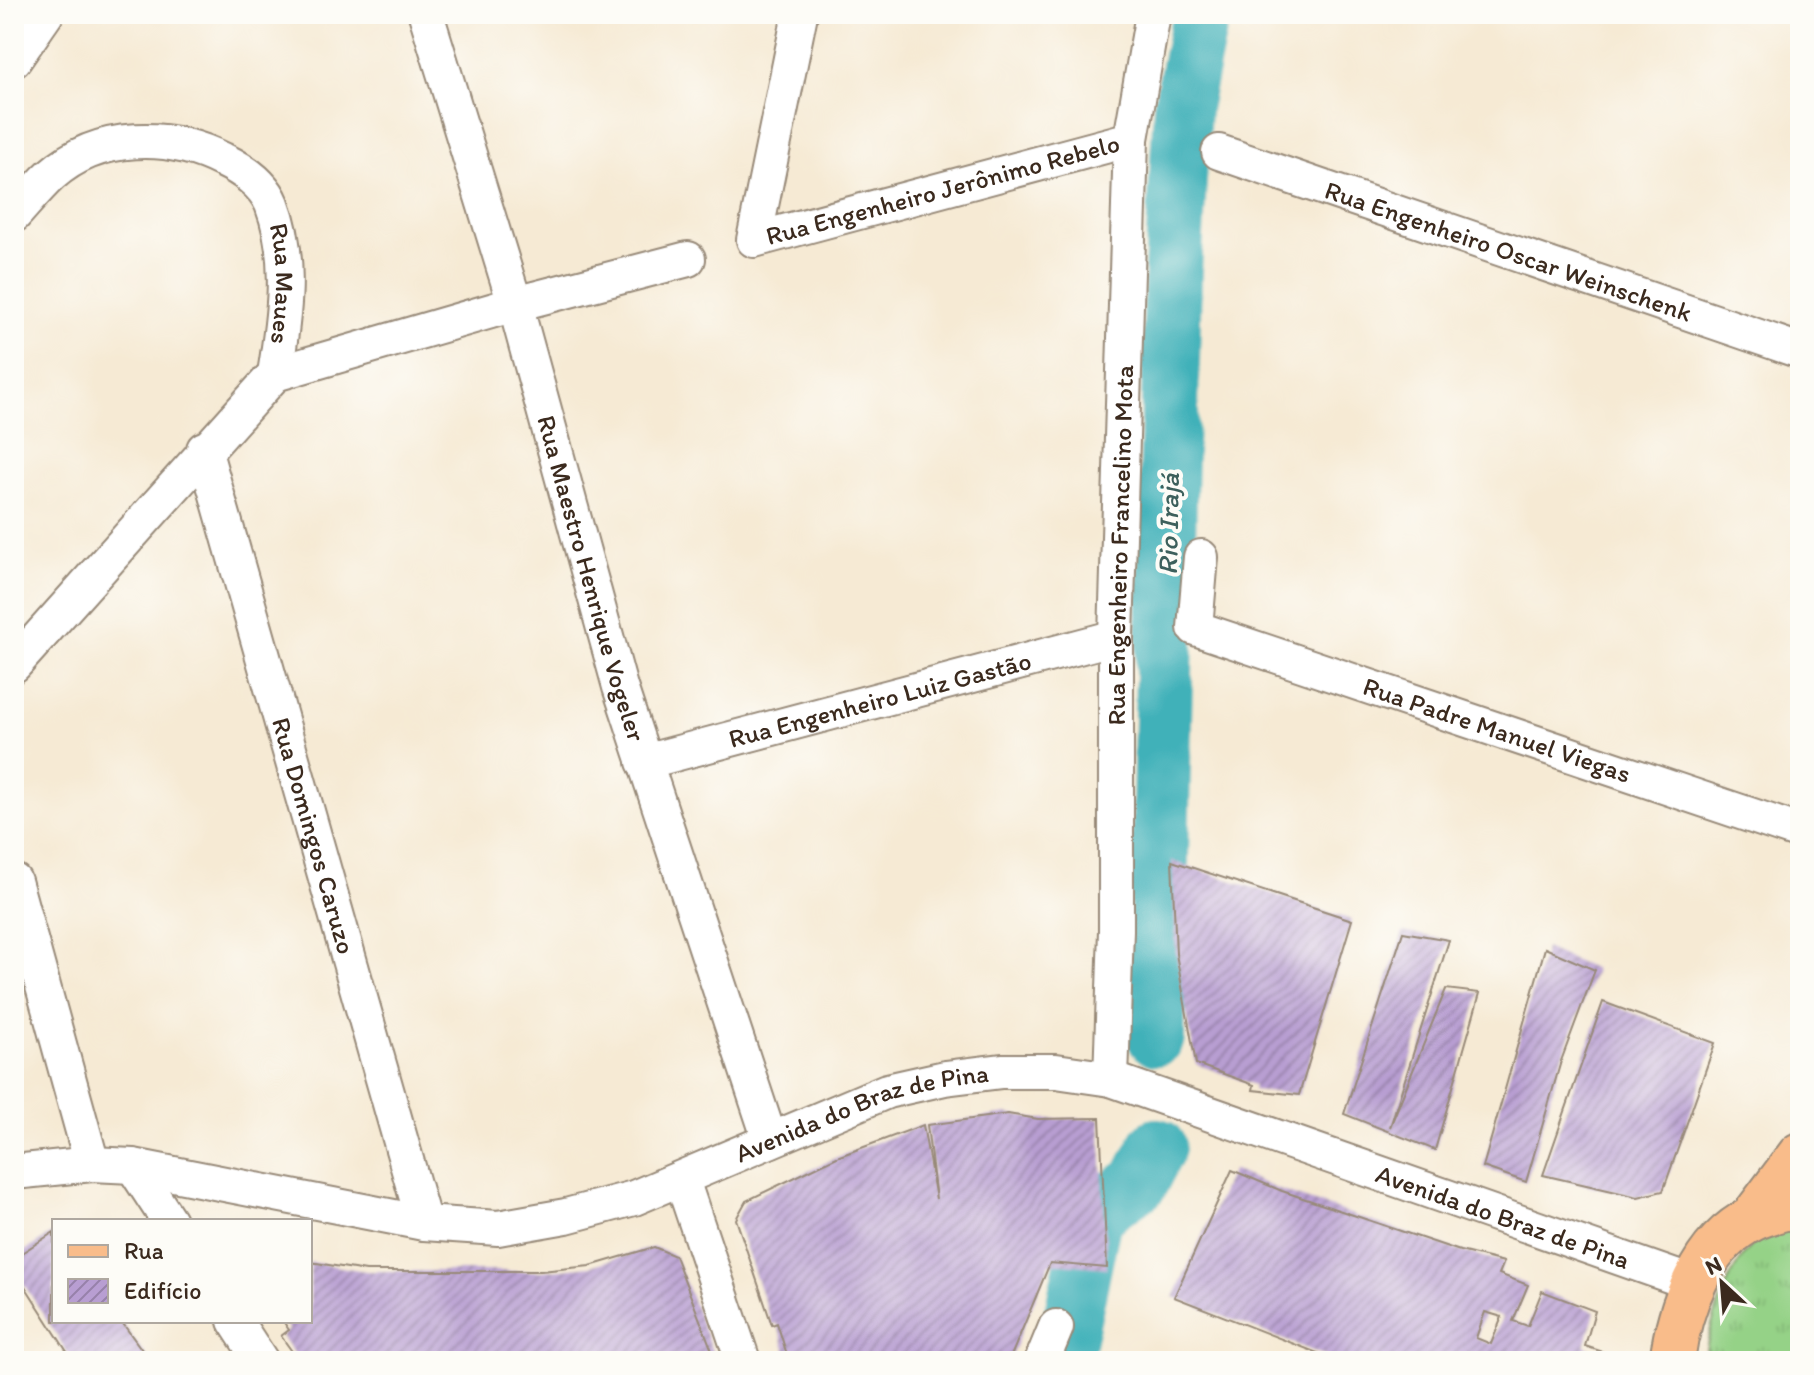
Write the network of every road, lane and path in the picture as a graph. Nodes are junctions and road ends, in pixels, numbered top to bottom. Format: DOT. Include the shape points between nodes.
graph roads {
  1 [pos="46,14"];
  2 [pos="426,14"];
  3 [pos="800,14"];
  4 [pos="1153,14"];
  5 [pos="14,60"];
  6 [pos="1131,139"];
  7 [pos="1219,152"];
  8 [pos="14,215"];
  9 [pos="688,259"];
  10 [pos="515,304"];
  11 [pos="1800,351"];
  12 [pos="275,374"];
  13 [pos="204,449"];
  14 [pos="1201,557"];
  15 [pos="1116,637"];
  16 [pos="14,665"];
  17 [pos="644,762"];
  18 [pos="1800,832"];
  19 [pos="14,881"];
  20 [pos="1111,1079"];
  21 [pos="770,1140"];
  22 [pos="1800,1155"];
  23 [pos="92,1164"];
  24 [pos="133,1166"];
  25 [pos="14,1172"];
  26 [pos="682,1180"];
  27 [pos="1800,1204"];
  28 [pos="168,1219"];
  29 [pos="1752,1219"];
  30 [pos="424,1223"];
  31 [pos="1692,1283"];
  32 [pos="236,1323"];
  33 [pos="1056,1327"];
  34 [pos="261,1361"];
  35 [pos="743,1361"];
  36 [pos="1042,1361"];
  37 [pos="1672,1361"];
  1 -- 5 [label="street"];
  2 -- 10 [label="street, Rua Maestro Henrique Vogeler"];
  3 -- 6 [label="street, Rua Engenheiro Jerônimo Rebelo" via="754,240"];
  4 -- 6 [label="street, Rua Engenheiro Francelino Mota"];
  6 -- 15 [label="street, Rua Engenheiro Francelino Mota"];
  7 -- 11 [label="street, Rua Engenheiro Oscar Weinschenk"];
  8 -- 12 [label="street, Rua Maues" via="53,173 92,151 127,142 168,140 245,171 271,202 284,254 285,315"];
  9 -- 10 [label="street"];
  10 -- 12 [label="street"];
  10 -- 17 [label="street, Rua Maestro Henrique Vogeler"];
  12 -- 13 [label="street, Rua Maues"];
  13 -- 16 [label="street, Rua Maues"];
  13 -- 30 [label="street, Rua Domingos Caruzo"];
  14 -- 18 [label="street, Rua Padre Manuel Viegas" via="1195,628"];
  15 -- 17 [label="street, Rua Engenheiro Luiz Gastão"];
  15 -- 20 [label="street, Rua Engenheiro Francelino Mota"];
  17 -- 21 [label="street, Rua Maestro Henrique Vogeler"];
  19 -- 23 [label="street"];
  20 -- 21 [label="street, Avenida do Braz de Pina" via="1056,1071 945,1078 887,1091"];
  20 -- 31 [label="street, Avenida do Braz de Pina"];
  21 -- 26 [label="street, Avenida do Braz de Pina"];
  22 -- 29 [label="main road"];
  23 -- 24 [label="street, Avenida do Braz de Pina"];
  23 -- 25 [label="street, Avenida do Braz de Pina"];
  24 -- 28 [label="street"];
  24 -- 30 [label="street, Avenida do Braz de Pina"];
  26 -- 30 [label="street, Avenida do Braz de Pina" via="566,1216 498,1228"];
  26 -- 35 [label="street"];
  27 -- 29 [label="main road"];
  29 -- 31 [label="main road" via="1726,1238"];
  31 -- 37 [label="main road"];
  32 -- 34 [label="street"];
  33 -- 36 [label="street"];
}
